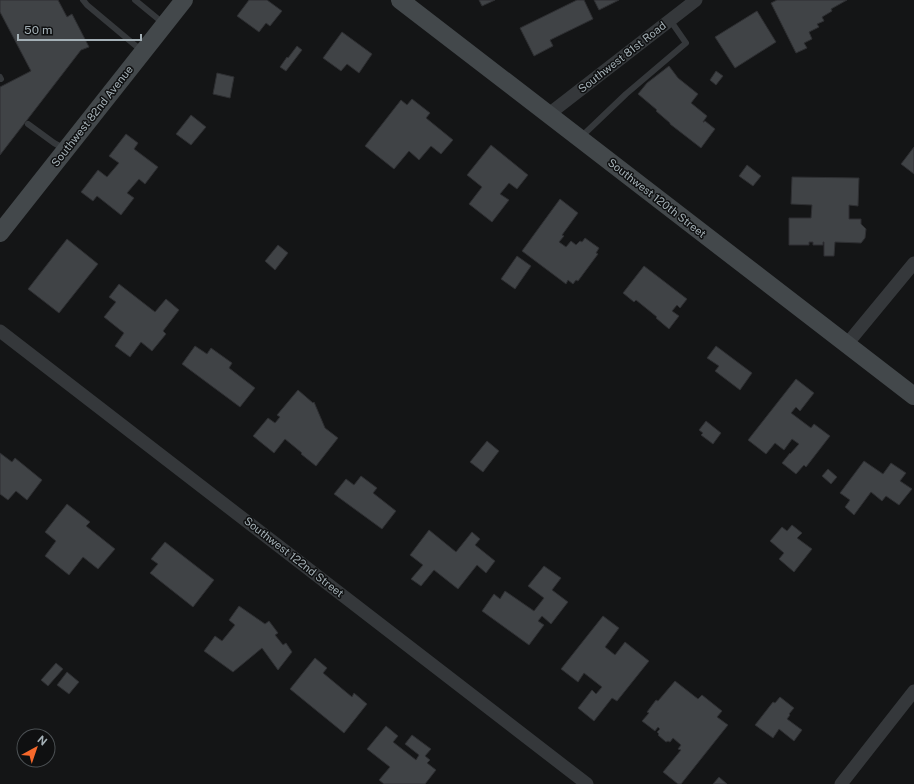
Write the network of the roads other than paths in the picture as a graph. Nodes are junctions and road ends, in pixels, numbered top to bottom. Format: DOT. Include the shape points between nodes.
graph roads {
  1 [pos="83,0"];
  2 [pos="135,0"];
  3 [pos="184,0"];
  4 [pos="401,0"];
  5 [pos="696,0"];
  6 [pos="670,20"];
  7 [pos="165,24"];
  8 [pos="143,52"];
  9 [pos="549,114"];
  10 [pos="28,124"];
  11 [pos="579,138"];
  12 [pos="66,149"];
  13 [pos="0,233"];
  14 [pos="914,263"];
  15 [pos="0,331"];
  16 [pos="847,344"];
  17 [pos="914,396"];
  18 [pos="914,691"];
  19 [pos="587,784"];
  20 [pos="841,784"];
  1 -- 8 [label="lane"];
  2 -- 7 [label="lane"];
  3 -- 7 [label="street, Southwest 82nd Avenue"];
  4 -- 9 [label="street, Southwest 120th Street"];
  5 -- 6 [label="street, Southwest 81st Road"];
  6 -- 9 [label="street, Southwest 81st Road"];
  6 -- 11 [label="lane" via="686,43"];
  7 -- 8 [label="street, Southwest 82nd Avenue"];
  8 -- 12 [label="street, Southwest 82nd Avenue"];
  9 -- 11 [label="street, Southwest 120th Street"];
  10 -- 12 [label="lane"];
  11 -- 16 [label="street, Southwest 120th Street"];
  12 -- 13 [label="street, Southwest 82nd Avenue"];
  14 -- 16 [label="street"];
  15 -- 19 [label="street, Southwest 122nd Street"];
  16 -- 17 [label="street, Southwest 120th Street"];
  18 -- 20 [label="street"];
}
